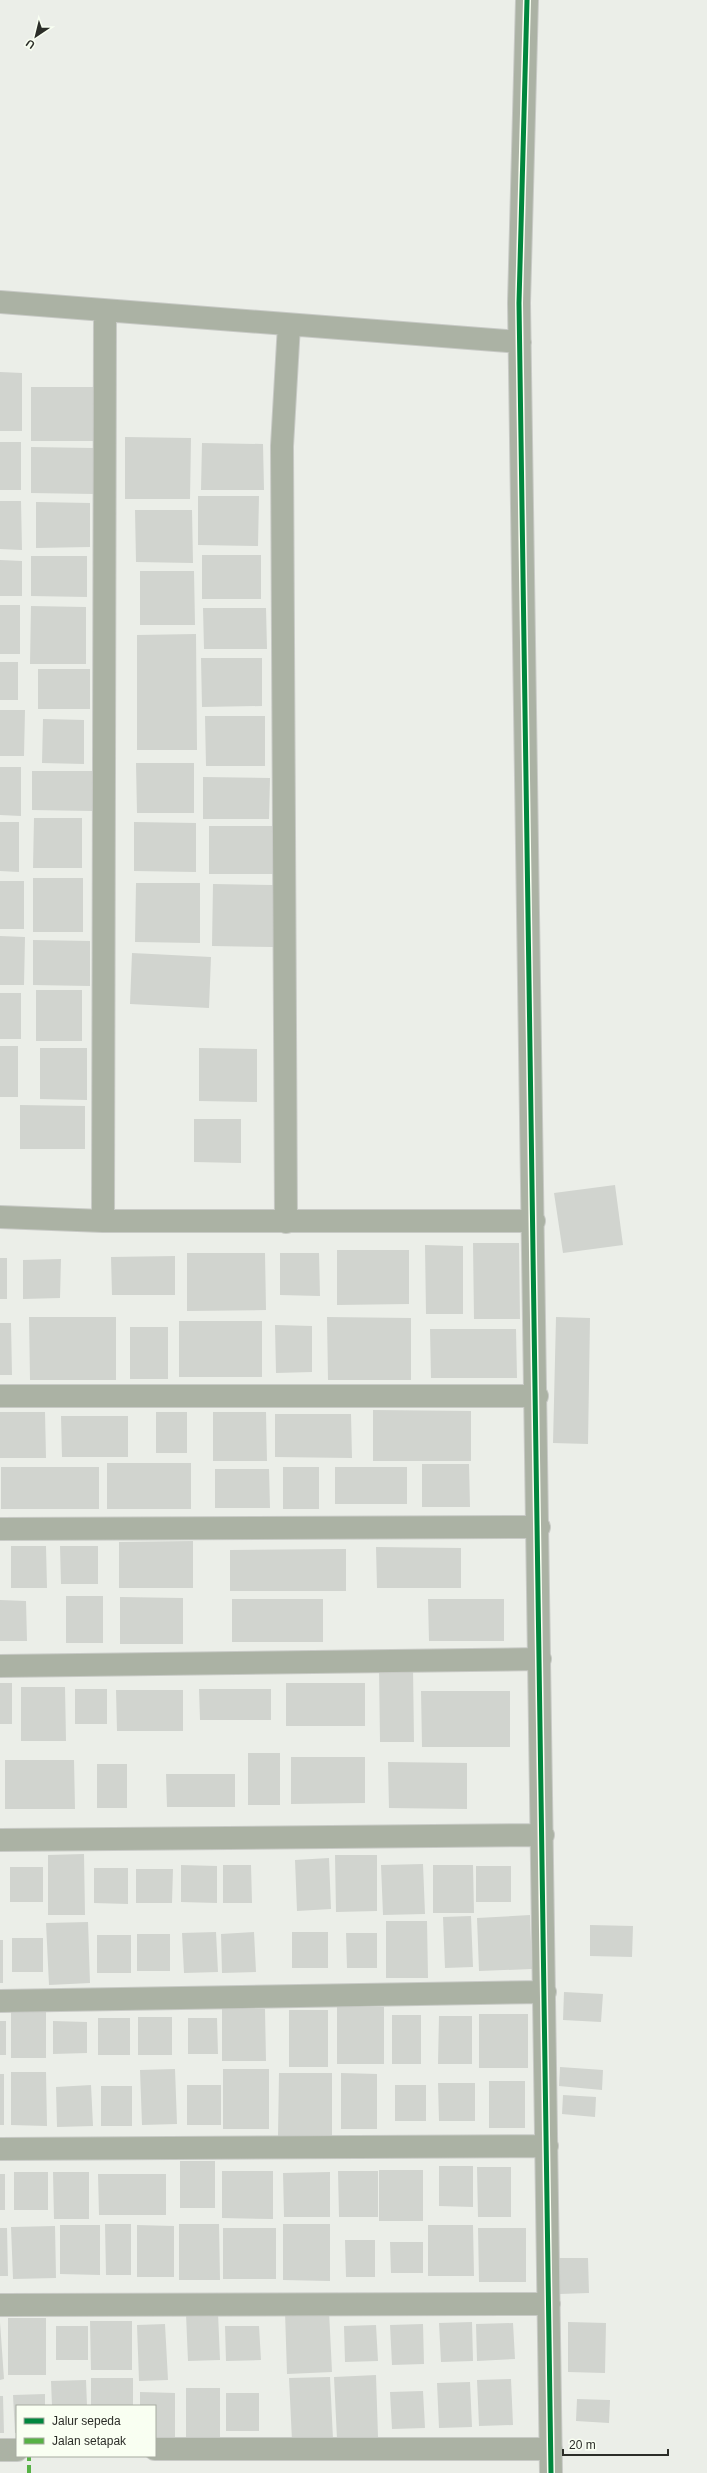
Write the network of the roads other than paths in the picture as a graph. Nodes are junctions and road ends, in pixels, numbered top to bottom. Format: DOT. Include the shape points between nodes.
graph roads {
  1 [pos="526,0"];
  2 [pos="0,302"];
  3 [pos="105,311"];
  4 [pos="289,325"];
  5 [pos="520,342"];
  6 [pos="0,1218"];
  7 [pos="103,1221"];
  8 [pos="534,1221"];
  9 [pos="286,1222"];
  10 [pos="0,1396"];
  11 [pos="537,1396"];
  12 [pos="539,1527"];
  13 [pos="0,1529"];
  14 [pos="540,1659"];
  15 [pos="0,1666"];
  16 [pos="543,1835"];
  17 [pos="0,1840"];
  18 [pos="545,1992"];
  19 [pos="0,2001"];
  20 [pos="547,2146"];
  21 [pos="0,2149"];
  22 [pos="550,2304"];
  23 [pos="0,2306"];
  24 [pos="551,2449"];
  25 [pos="0,2450"];
  26 [pos="16,2450"];
  27 [pos="156,2450"];
  28 [pos="551,2473"];
  1 -- 5 [label="street"];
  2 -- 3 [label="street"];
  3 -- 4 [label="street"];
  3 -- 7 [label="street"];
  4 -- 5 [label="street"];
  4 -- 9 [label="street" via="282,446"];
  5 -- 8 [label="street"];
  6 -- 7 [label="street"];
  7 -- 9 [label="street"];
  8 -- 9 [label="street"];
  8 -- 11 [label="street"];
  10 -- 11 [label="street"];
  11 -- 12 [label="street"];
  12 -- 13 [label="street"];
  12 -- 14 [label="street"];
  14 -- 15 [label="street"];
  14 -- 16 [label="street"];
  16 -- 17 [label="street"];
  16 -- 18 [label="street"];
  18 -- 19 [label="street"];
  18 -- 20 [label="street"];
  20 -- 21 [label="street"];
  20 -- 22 [label="street"];
  22 -- 23 [label="street"];
  22 -- 24 [label="street"];
  24 -- 27 [label="street"];
  24 -- 28 [label="street"];
  25 -- 26 [label="street"];
}
